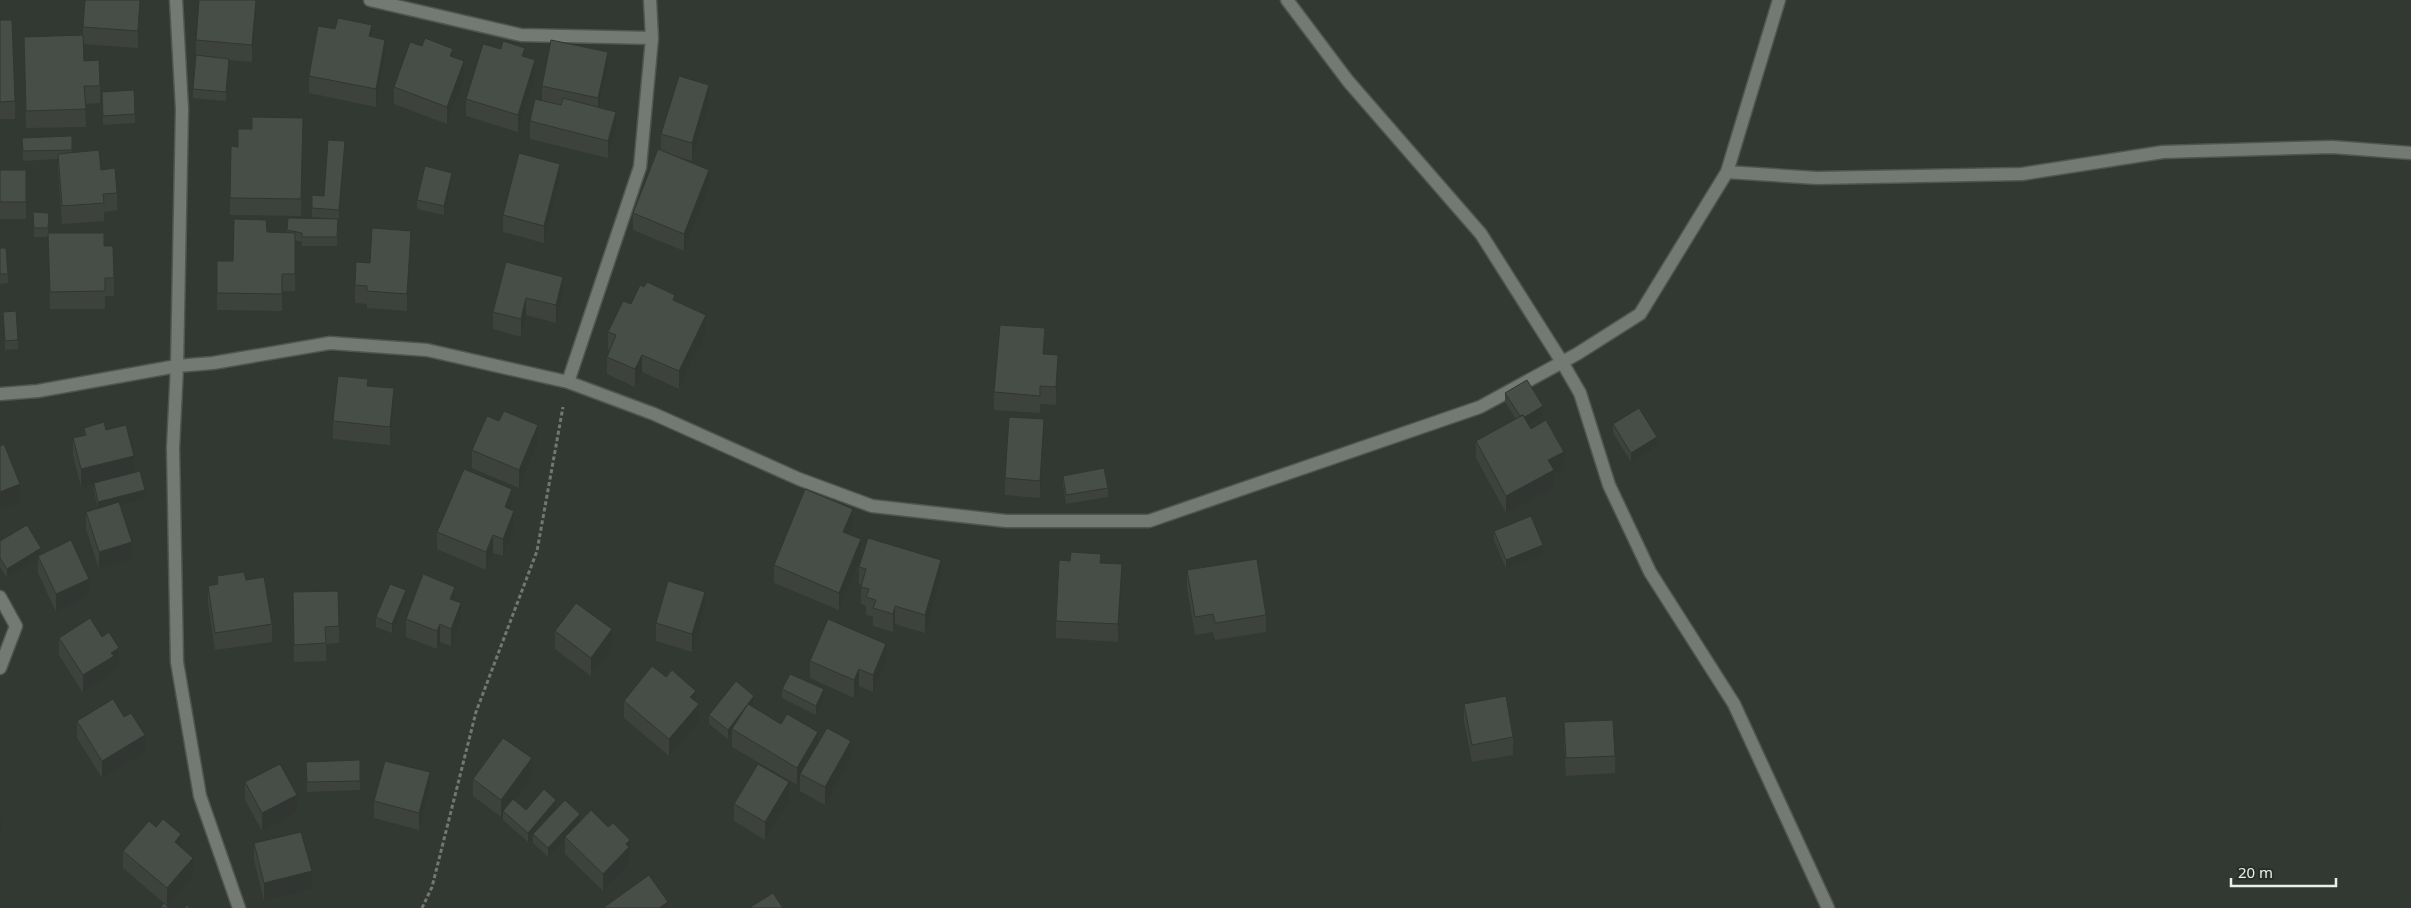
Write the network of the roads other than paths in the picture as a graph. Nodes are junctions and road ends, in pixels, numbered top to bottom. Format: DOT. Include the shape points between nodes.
graph roads {
  1 [pos="176,0"];
  2 [pos="370,0"];
  3 [pos="650,0"];
  4 [pos="1287,0"];
  5 [pos="1779,0"];
  6 [pos="652,38"];
  7 [pos="2411,153"];
  8 [pos="1727,172"];
  9 [pos="1562,362"];
  10 [pos="177,366"];
  11 [pos="568,382"];
  12 [pos="0,394"];
  13 [pos="0,597"];
  14 [pos="0,668"];
  15 [pos="238,908"];
  16 [pos="1828,908"];
  1 -- 10 [label="street" via="182,109"];
  2 -- 6 [label="street" via="521,35"];
  3 -- 6 [label="street"];
  4 -- 9 [label="street" via="1348,81 1481,234"];
  5 -- 8 [label="street"];
  6 -- 11 [label="street" via="640,167"];
  7 -- 8 [label="street" via="2332,147 2163,152 2022,174 1817,178"];
  8 -- 9 [label="street" via="1640,314"];
  9 -- 11 [label="street" via="1480,407 1149,521 1006,522 872,506 799,479 654,414"];
  9 -- 16 [label="street" via="1580,393 1608,485 1650,572 1734,704"];
  10 -- 11 [label="street" via="330,343 428,350"];
  10 -- 12 [label="street"];
  10 -- 15 [label="street" via="173,448 177,662 200,796"];
  13 -- 14 [label="street" via="16,626"];
}
